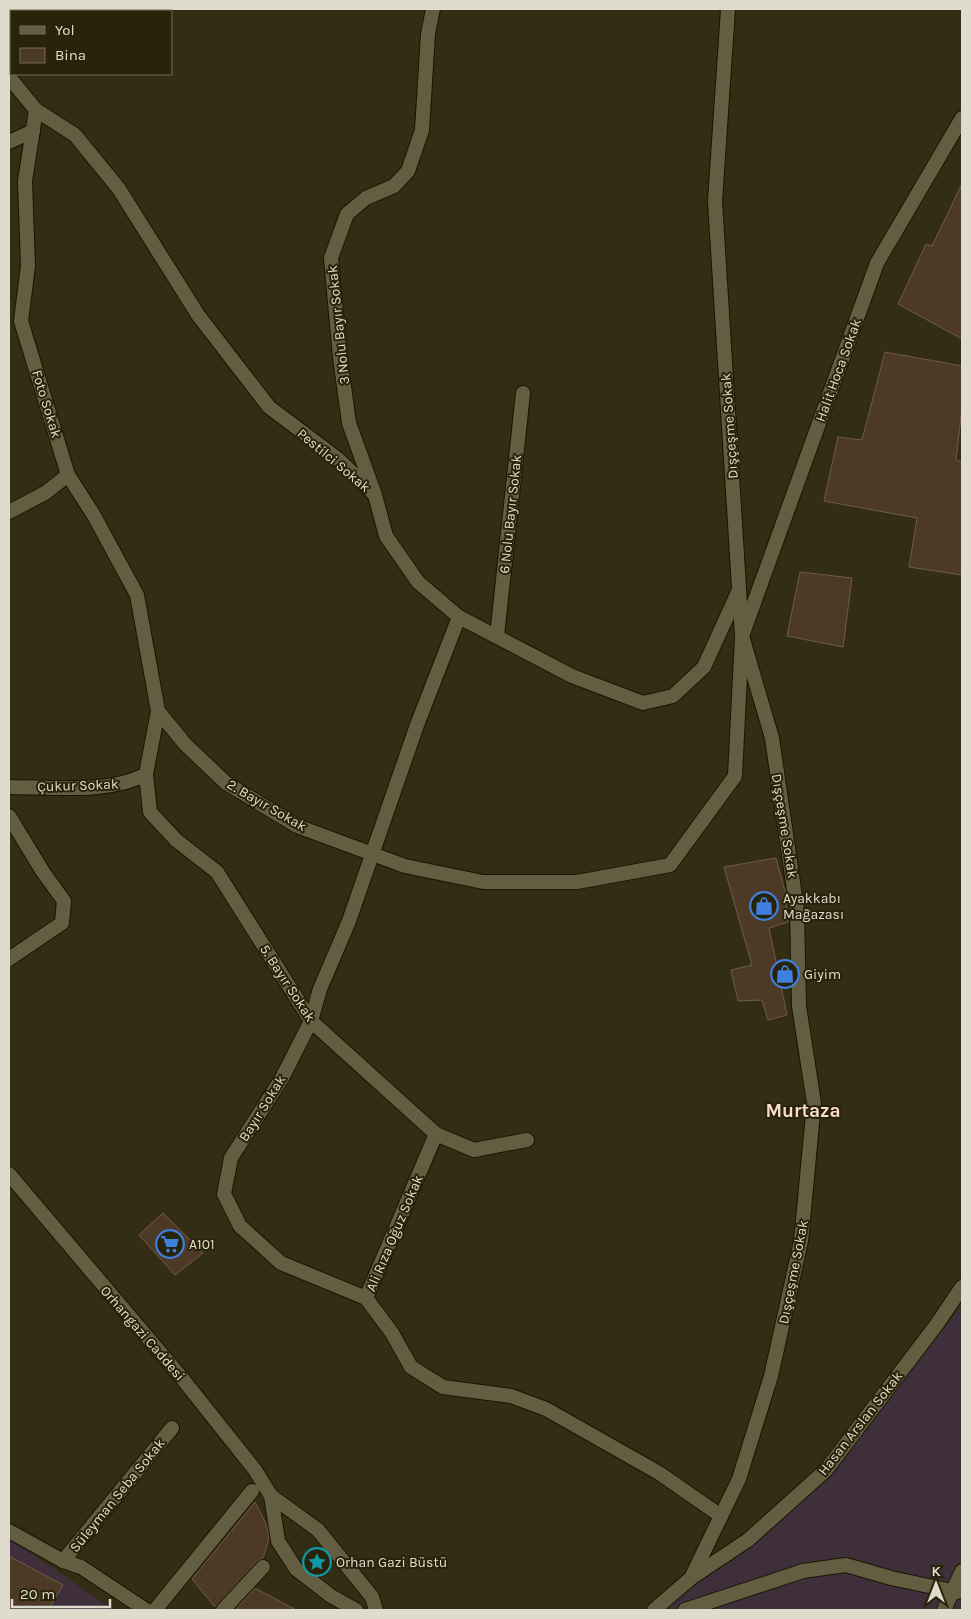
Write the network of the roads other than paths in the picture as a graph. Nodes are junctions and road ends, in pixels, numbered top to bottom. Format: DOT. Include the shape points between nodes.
graph roads {
  1 [pos="433,9"];
  2 [pos="728,9"];
  3 [pos="14,77"];
  4 [pos="36,110"];
  5 [pos="962,118"];
  6 [pos="33,131"];
  7 [pos="9,142"];
  8 [pos="523,393"];
  9 [pos="68,475"];
  10 [pos="375,495"];
  11 [pos="9,512"];
  12 [pos="740,590"];
  13 [pos="459,617"];
  14 [pos="497,636"];
  15 [pos="742,636"];
  16 [pos="158,711"];
  17 [pos="146,774"];
  18 [pos="9,787"];
  19 [pos="9,816"];
  20 [pos="372,853"];
  21 [pos="9,959"];
  22 [pos="311,1021"];
  23 [pos="436,1134"];
  24 [pos="527,1140"];
  25 [pos="9,1174"];
  26 [pos="962,1287"];
  27 [pos="366,1298"];
  28 [pos="172,1428"];
  29 [pos="252,1491"];
  30 [pos="271,1496"];
  31 [pos="721,1516"];
  32 [pos="9,1531"];
  33 [pos="63,1561"];
  34 [pos="263,1567"];
  35 [pos="962,1571"];
  36 [pos="691,1578"];
  37 [pos="958,1591"];
  38 [pos="146,1610"];
  39 [pos="155,1610"];
  40 [pos="223,1610"];
  41 [pos="356,1610"];
  42 [pos="376,1610"];
  43 [pos="654,1610"];
  44 [pos="685,1610"];
  45 [pos="944,1610"];
  1 -- 10 [label="street, 3 Nolu Bayır Sokak" via="428,34 422,130 408,171 394,186 366,198 347,214 331,258 349,423"];
  2 -- 12 [label="street, Dışçeşme Sokak" via="715,200"];
  3 -- 4 [label="street, Pestilci Sokak"];
  4 -- 6 [label="street, Foto Sokak"];
  4 -- 10 [label="street, Pestilci Sokak" via="75,135 119,189 198,315 269,407 338,459"];
  5 -- 15 [label="street, Halit Hoca Sokak" via="877,263"];
  6 -- 7 [label="street"];
  6 -- 9 [label="street, Foto Sokak" via="25,181 28,266 21,321"];
  8 -- 14 [label="street, 6 Nolu Bayır Sokak"];
  9 -- 11 [label="street" via="45,493"];
  9 -- 16 [label="street, Foto Sokak" via="94,514 138,595"];
  10 -- 13 [label="street, Pestilci Sokak" via="386,536 418,582"];
  12 -- 14 [label="street, Pestilci Sokak" via="704,666 674,696 643,703 572,676"];
  12 -- 15 [label="street, Dışçeşme Sokak"];
  13 -- 14 [label="street, Pestilci Sokak"];
  13 -- 20 [label="street, Bayır Sokak"];
  15 -- 20 [label="street, 2. Bayır Sokak" via="735,776 670,865 576,882 483,882 405,866"];
  15 -- 31 [label="street, Dışçeşme Sokak" via="773,748 797,910 799,1006 814,1103 801,1240 771,1376 739,1479"];
  16 -- 17 [label="street"];
  16 -- 20 [label="street, 2. Bayır Sokak" via="185,744 226,783 297,826"];
  17 -- 18 [label="street, Çukur Sokak" via="130,783"];
  17 -- 22 [label="street, 5. Bayır Sokak" via="150,812 176,840 217,872"];
  19 -- 21 [label="street" via="42,872 64,901 62,922"];
  20 -- 22 [label="street, Bayır Sokak"];
  22 -- 23 [label="street, 5. Bayır Sokak"];
  22 -- 27 [label="street, Bayır Sokak" via="282,1078 231,1158 224,1194 240,1226 281,1263"];
  23 -- 24 [label="street" via="474,1150"];
  23 -- 27 [label="street, Ali Rıza Oğuz Sokak"];
  25 -- 30 [label="street, Orhangazi Caddesi" via="181,1377 255,1470"];
  26 -- 36 [label="street, Hasan Arslan Sokak" via="938,1324 826,1470 748,1540"];
  27 -- 31 [label="street, Ali Rıza Oğuz Sokak" via="392,1333 411,1368 442,1387 511,1396 546,1409 659,1473"];
  28 -- 33 [label="street, Süleyman Seba Sokak"];
  29 -- 39 [label="street"];
  30 -- 41 [label="street, Orhangazi Caddesi" via="278,1541 296,1569 330,1596"];
  30 -- 42 [label="street, Orhangazi Caddesi" via="318,1530 368,1592"];
  31 -- 36 [label="street, Dışçeşme Sokak"];
  32 -- 33 [label="street, Süleyman Seba Sokak"];
  33 -- 38 [label="street, Süleyman Seba Sokak" via="81,1567"];
  34 -- 40 [label="street"];
  35 -- 37 [label="street"];
  36 -- 43 [label="street, Dışçeşme Sokak"];
  37 -- 44 [label="street" via="846,1565 803,1571"];
  37 -- 45 [label="street"];
}
